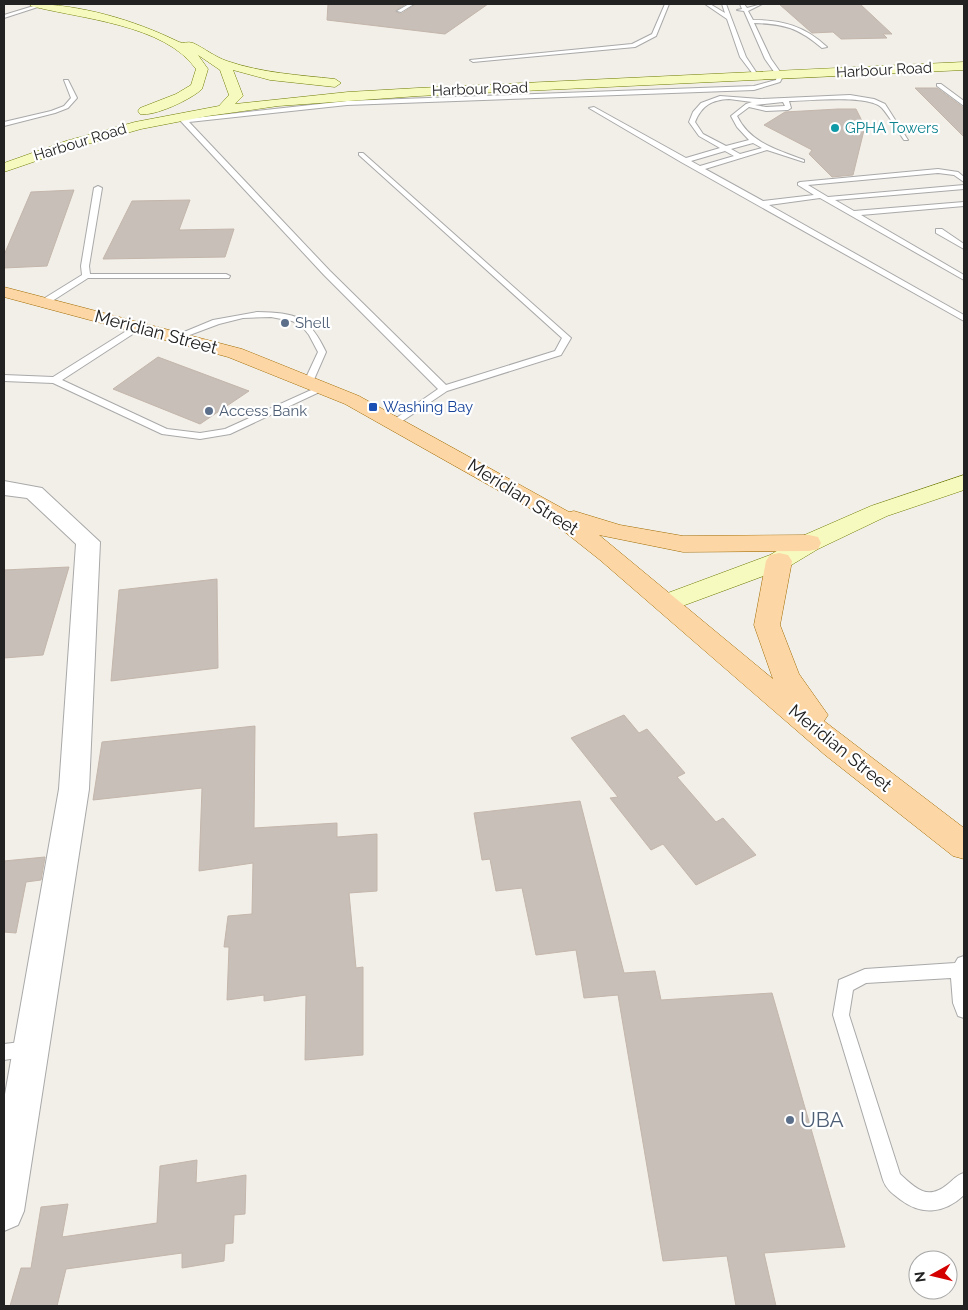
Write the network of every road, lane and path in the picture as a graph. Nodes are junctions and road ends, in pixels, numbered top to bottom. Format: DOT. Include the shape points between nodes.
graph roads {
  1 [pos="39,4"];
  2 [pos="64,4"];
  3 [pos="412,4"];
  4 [pos="667,4"];
  5 [pos="707,4"];
  6 [pos="724,4"];
  7 [pos="742,4"];
  8 [pos="760,4"];
  9 [pos="726,10"];
  10 [pos="746,10"];
  11 [pos="399,11"];
  12 [pos="4,17"];
  13 [pos="730,20"];
  14 [pos="750,21"];
  15 [pos="824,47"];
  16 [pos="964,58"];
  17 [pos="473,60"];
  18 [pos="224,64"];
  19 [pos="935,64"];
  20 [pos="964,66"];
  21 [pos="776,71"];
  22 [pos="755,72"];
  23 [pos="66,81"];
  24 [pos="367,85"];
  25 [pos="940,85"];
  26 [pos="236,96"];
  27 [pos="786,100"];
  28 [pos="760,101"];
  29 [pos="964,104"];
  30 [pos="748,105"];
  31 [pos="224,108"];
  32 [pos="592,108"];
  33 [pos="134,116"];
  34 [pos="181,118"];
  35 [pos="4,124"];
  36 [pos="49,137"];
  37 [pos="906,139"];
  38 [pos="752,141"];
  39 [pos="768,148"];
  40 [pos="724,149"];
  41 [pos="361,154"];
  42 [pos="740,157"];
  43 [pos="683,161"];
  44 [pos="802,161"];
  45 [pos="4,168"];
  46 [pos="698,169"];
  47 [pos="964,180"];
  48 [pos="964,187"];
  49 [pos="98,188"];
  50 [pos="822,198"];
  51 [pos="760,204"];
  52 [pos="964,204"];
  53 [pos="853,213"];
  54 [pos="940,231"];
  55 [pos="964,247"];
  56 [pos="86,276"];
  57 [pos="226,276"];
  58 [pos="964,278"];
  59 [pos="4,292"];
  60 [pos="4,300"];
  61 [pos="37,302"];
  62 [pos="964,318"];
  63 [pos="139,326"];
  64 [pos="176,336"];
  65 [pos="4,378"];
  66 [pos="55,380"];
  67 [pos="316,385"];
  68 [pos="444,389"];
  69 [pos="395,422"];
  70 [pos="964,482"];
  71 [pos="4,488"];
  72 [pos="555,512"];
  73 [pos="809,543"];
  74 [pos="780,561"];
  75 [pos="666,603"];
  76 [pos="836,747"];
  77 [pos="964,846"];
  78 [pos="962,966"];
  79 [pos="964,1010"];
  80 [pos="18,1050"];
  81 [pos="964,1182"];
  82 [pos="4,1211"];
  1 -- 12 [label="lane"];
  1 -- 33 [label="main road" via="130,26 163,38 196,58 203,72 196,89"];
  2 -- 18 [label="main road" via="140,24"];
  3 -- 11 [label="lane"];
  4 -- 17 [label="lane" via="654,35 633,46"];
  5 -- 13 [label="lane"];
  6 -- 9 [label="lane"];
  7 -- 10 [label="lane"];
  8 -- 10 [label="lane"];
  9 -- 10 [label="lane"];
  9 -- 13 [label="lane"];
  10 -- 14 [label="lane"];
  13 -- 22 [label="lane" via="739,48"];
  14 -- 15 [label="lane" via="794,24"];
  14 -- 21 [label="lane"];
  16 -- 19 [label="main road, Harbour Road"];
  18 -- 24 [label="main road" via="270,76"];
  18 -- 26 [label="main road"];
  19 -- 20 [label="main road, Harbour Road"];
  19 -- 21 [label="main road, Harbour Road"];
  21 -- 22 [label="main road, Harbour Road"];
  21 -- 34 [label="lane" via="778,81 744,89 347,103"];
  22 -- 24 [label="main road, Harbour Road"];
  22 -- 31 [label="main road, Harbour Road" via="390,92"];
  23 -- 35 [label="lane" via="74,98 66,107"];
  24 -- 26 [label="main road, Harbour Road"];
  25 -- 29 [label="lane"];
  26 -- 31 [label="main road"];
  26 -- 33 [label="main road, Harbour Road"];
  27 -- 28 [label="lane"];
  27 -- 30 [label="lane" via="788,108 779,110"];
  27 -- 37 [label="lane" via="850,97 874,101 883,106"];
  28 -- 30 [label="lane"];
  28 -- 40 [label="lane" via="716,98 703,103 695,112 692,122 700,135"];
  30 -- 38 [label="lane" via="734,116 738,128"];
  31 -- 34 [label="main road, Harbour Road"];
  32 -- 43 [label="lane"];
  33 -- 36 [label="main road, Harbour Road"];
  34 -- 45 [label="main road, Harbour Road" via="86,139"];
  34 -- 68 [label="lane" via="326,273"];
  38 -- 39 [label="lane"];
  38 -- 40 [label="lane"];
  39 -- 42 [label="lane"];
  39 -- 44 [label="lane"];
  40 -- 42 [label="lane"];
  40 -- 43 [label="lane"];
  41 -- 68 [label="lane" via="567,338 558,353"];
  42 -- 46 [label="lane"];
  43 -- 46 [label="lane"];
  46 -- 51 [label="lane"];
  47 -- 50 [label="lane" via="956,173 938,171 800,184"];
  48 -- 50 [label="lane"];
  49 -- 56 [label="lane"];
  50 -- 51 [label="lane"];
  50 -- 53 [label="lane"];
  51 -- 62 [label="lane"];
  52 -- 53 [label="lane"];
  53 -- 58 [label="lane"];
  54 -- 55 [label="lane"];
  56 -- 57 [label="lane"];
  56 -- 61 [label="lane"];
  59 -- 61 [label="main road, Meridian Street"];
  60 -- 61 [label="main road, Meridian Street"];
  61 -- 63 [label="main road, Meridian Street"];
  63 -- 64 [label="main road, Meridian Street"];
  63 -- 66 [label="lane"];
  64 -- 67 [label="main road, Meridian Street" via="235,352"];
  64 -- 67 [label="lane" via="219,320 248,314 276,315 301,321 315,336 322,352"];
  65 -- 66 [label="lane"];
  66 -- 67 [label="lane" via="165,432 200,436 227,432"];
  67 -- 69 [label="main road, Meridian Street"];
  68 -- 69 [label="lane"];
  69 -- 72 [label="main road, Meridian Street"];
  70 -- 73 [label="main road" via="879,511"];
  71 -- 80 [label="street" via="34,494 88,542 74,789"];
  72 -- 73 [label="main road" via="616,532 683,544"];
  72 -- 75 [label="main road, Meridian Street"];
  73 -- 74 [label="main road"];
  74 -- 75 [label="main road"];
  74 -- 76 [label="main road" via="767,624 786,677"];
  75 -- 76 [label="main road, Meridian Street"];
  76 -- 77 [label="main road, Meridian Street"];
  78 -- 79 [label="lane" via="961,1003"];
  78 -- 81 [label="lane" via="865,976 845,985 842,1015 892,1180 904,1193 920,1201 935,1203 949,1197"];
  80 -- 82 [label="street"];
}
